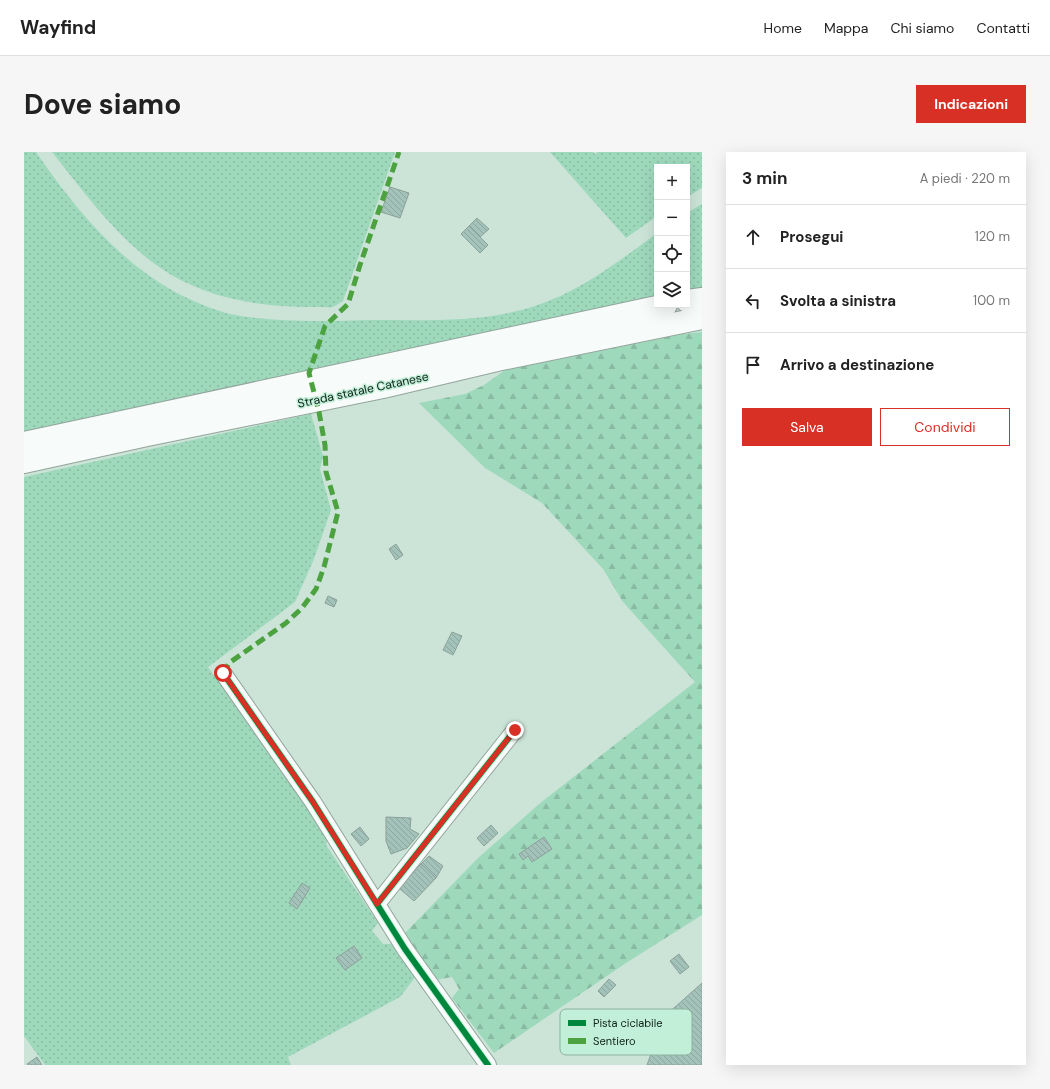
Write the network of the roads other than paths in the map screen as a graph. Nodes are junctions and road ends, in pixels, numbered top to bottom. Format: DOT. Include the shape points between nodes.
graph roads {
  1 [pos="702,299"];
  2 [pos="690,301"];
  3 [pos="654,308"];
  4 [pos="702,318"];
  5 [pos="24,443"];
  6 [pos="24,462"];
  7 [pos="223,673"];
  8 [pos="515,730"];
  9 [pos="377,904"];
  10 [pos="488,1065"];
  1 -- 2 [label="main road"];
  3 -- 5 [label="main road, Strada statale Catanese"];
  4 -- 6 [label="main road, Strada statale Catanese"];
  7 -- 9 [label="street" via="313,802"];
  8 -- 9 [label="street"];
  9 -- 10 [label="street" via="405,949"];
}
